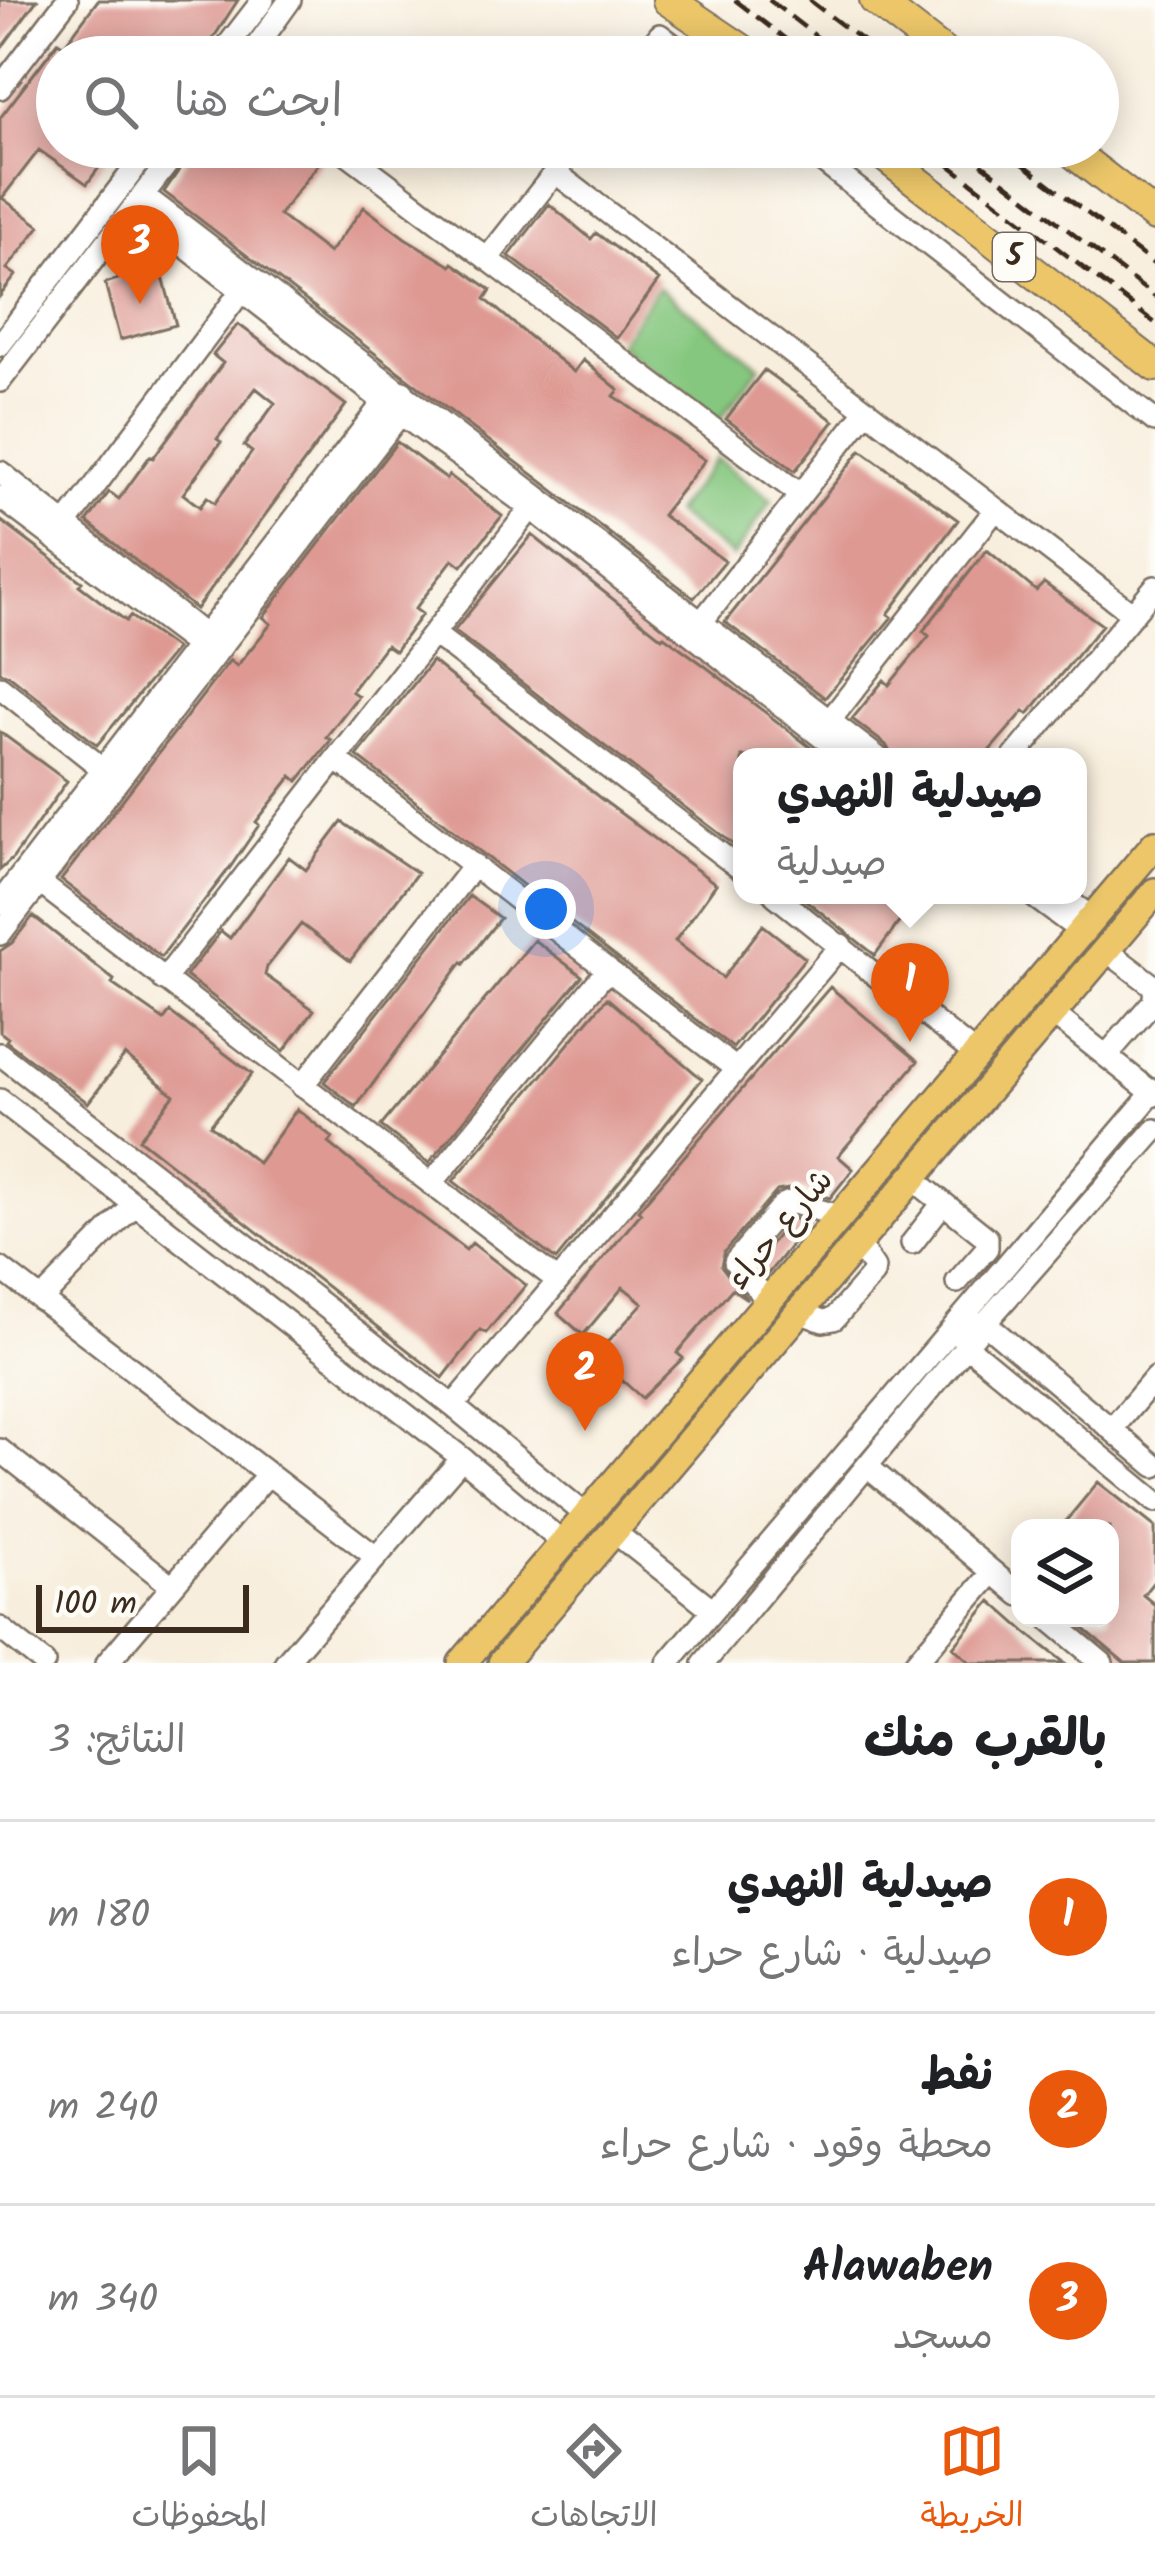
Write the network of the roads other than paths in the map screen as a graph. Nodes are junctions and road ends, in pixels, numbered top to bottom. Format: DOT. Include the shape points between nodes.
graph roads {
  1 [pos="67,0"];
  2 [pos="263,0"];
  3 [pos="290,0"];
  4 [pos="668,0"];
  5 [pos="684,0"];
  6 [pos="875,0"];
  7 [pos="37,36"];
  8 [pos="236,36"];
  9 [pos="264,36"];
  10 [pos="723,36"];
  11 [pos="729,36"];
  12 [pos="922,36"];
  13 [pos="36,37"];
  14 [pos="3,77"];
  15 [pos="135,168"];
  16 [pos="164,168"];
  17 [pos="367,168"];
  18 [pos="560,168"];
  19 [pos="831,168"];
  20 [pos="900,168"];
  21 [pos="1093,168"];
  22 [pos="556,173"];
  23 [pos="139,201"];
  24 [pos="1155,216"];
  25 [pos="77,244"];
  26 [pos="95,259"];
  27 [pos="487,259"];
  28 [pos="242,290"];
  29 [pos="0,345"];
  30 [pos="1149,364"];
  31 [pos="0,381"];
  32 [pos="396,402"];
  33 [pos="867,410"];
  34 [pos="1155,421"];
  35 [pos="0,472"];
  36 [pos="801,495"];
  37 [pos="0,496"];
  38 [pos="531,508"];
  39 [pos="996,509"];
  40 [pos="61,532"];
  41 [pos="1155,587"];
  42 [pos="1133,614"];
  43 [pos="703,620"];
  44 [pos="434,634"];
  45 [pos="208,643"];
  46 [pos="761,679"];
  47 [pos="0,687"];
  48 [pos="830,720"];
  49 [pos="837,748"];
  50 [pos="866,748"];
  51 [pos="1021,748"];
  52 [pos="336,759"];
  53 [pos="103,770"];
  54 [pos="1155,844"];
  55 [pos="733,863"];
  56 [pos="473,865"];
  57 [pos="40,884"];
  58 [pos="1155,892"];
  59 [pos="0,903"];
  60 [pos="787,904"];
  61 [pos="1048,904"];
  62 [pos="1068,904"];
  63 [pos="1087,925"];
  64 [pos="0,934"];
  65 [pos="841,945"];
  66 [pos="1106,950"];
  67 [pos="608,969"];
  68 [pos="164,980"];
  69 [pos="1052,1013"];
  70 [pos="0,1054"];
  71 [pos="976,1055"];
  72 [pos="1106,1056"];
  73 [pos="736,1069"];
  74 [pos="302,1086"];
  75 [pos="1154,1093"];
  76 [pos="0,1100"];
  77 [pos="65,1105"];
  78 [pos="1155,1130"];
  79 [pos="43,1133"];
  80 [pos="912,1178"];
  81 [pos="431,1184"];
  82 [pos="943,1203"];
  83 [pos="135,1204"];
  84 [pos="840,1216"];
  85 [pos="912,1243"];
  86 [pos="0,1268"];
  87 [pos="558,1281"];
  88 [pos="957,1282"];
  89 [pos="41,1300"];
  90 [pos="768,1301"];
  91 [pos="954,1322"];
  92 [pos="985,1323"];
  93 [pos="967,1346"];
  94 [pos="1155,1378"];
  95 [pos="453,1406"];
  96 [pos="1112,1430"];
  97 [pos="0,1450"];
  98 [pos="462,1458"];
  99 [pos="1155,1466"];
  100 [pos="868,1468"];
  101 [pos="268,1474"];
  102 [pos="1155,1501"];
  103 [pos="586,1516"];
  104 [pos="613,1532"];
  105 [pos="563,1543"];
  106 [pos="376,1557"];
  107 [pos="993,1572"];
  108 [pos="172,1586"];
  109 [pos="1011,1587"];
  110 [pos="713,1610"];
  111 [pos="1059,1627"];
  112 [pos="0,1628"];
  113 [pos="506,1661"];
  114 [pos="44,1663"];
  115 [pos="107,1663"];
  116 [pos="285,1663"];
  117 [pos="461,1663"];
  118 [pos="668,1663"];
  119 [pos="704,1663"];
  120 [pos="915,1663"];
  121 [pos="1102,1663"];
  1 -- 7 [label="street"];
  2 -- 8 [label="street"];
  3 -- 9 [label="street"];
  4 -- 10 [label="highway"];
  5 -- 11 [label="highway"];
  6 -- 12 [label="highway"];
  13 -- 14 [label="street"];
  15 -- 25 [label="street"];
  16 -- 23 [label="street"];
  17 -- 27 [label="street"];
  18 -- 22 [label="street"];
  19 -- 34 [label="street"];
  20 -- 30 [label="highway, 5"];
  21 -- 24 [label="highway"];
  22 -- 27 [label="street"];
  22 -- 33 [label="street"];
  23 -- 26 [label="street"];
  23 -- 28 [label="street"];
  23 -- 32 [label="street"];
  25 -- 26 [label="street"];
  25 -- 29 [label="street"];
  26 -- 31 [label="street"];
  27 -- 36 [label="street"];
  28 -- 32 [label="street"];
  28 -- 40 [label="street"];
  32 -- 38 [label="street"];
  32 -- 43 [label="street"];
  32 -- 45 [label="street"];
  33 -- 36 [label="street"];
  33 -- 39 [label="street"];
  35 -- 40 [label="street"];
  36 -- 43 [label="street"];
  37 -- 40 [label="street"];
  38 -- 44 [label="street"];
  38 -- 46 [label="street"];
  39 -- 42 [label="street"];
  39 -- 48 [label="street"];
  40 -- 45 [label="street"];
  41 -- 42 [label="street"];
  42 -- 51 [label="street"];
  43 -- 46 [label="street"];
  44 -- 52 [label="street"];
  44 -- 55 [label="street"];
  45 -- 53 [label="street"];
  45 -- 57 [label="street"];
  46 -- 48 [label="street"];
  46 -- 49 [label="street"];
  47 -- 53 [label="street"];
  48 -- 50 [label="street"];
  52 -- 56 [label="street"];
  52 -- 68 [label="street"];
  53 -- 59 [label="street"];
  54 -- 63 [label="main road, شارع حراء"];
  56 -- 67 [label="street"];
  56 -- 74 [label="street"];
  57 -- 64 [label="street"];
  57 -- 68 [label="street"];
  58 -- 66 [label="main road, شارع حراء"];
  60 -- 65 [label="street"];
  61 -- 63 [label="street"];
  62 -- 63 [label="street"];
  63 -- 71 [label="main road, شارع حراء"];
  65 -- 71 [label="street"];
  65 -- 73 [label="street"];
  66 -- 69 [label="main road, شارع حراء"];
  66 -- 72 [label="street" via="1155,992"];
  67 -- 73 [label="street"];
  67 -- 81 [label="street"];
  68 -- 74 [label="street"];
  69 -- 72 [label="street"];
  69 -- 80 [label="main road, شارع حراء"];
  70 -- 77 [label="street"];
  71 -- 84 [label="main road, شارع حراء"];
  72 -- 75 [label="street"];
  73 -- 87 [label="street"];
  74 -- 81 [label="street"];
  75 -- 91 [label="street"];
  76 -- 79 [label="street"];
  77 -- 79 [label="street"];
  77 -- 95 [label="street"];
  78 -- 92 [label="street"];
  79 -- 83 [label="street"];
  80 -- 82 [label="street"];
  80 -- 104 [label="main road, شارع حراء"];
  81 -- 87 [label="street"];
  82 -- 85 [label="street"];
  82 -- 88 [label="street" via="988,1243"];
  83 -- 89 [label="street"];
  83 -- 98 [label="street"];
  84 -- 90 [label="main road, شارع حراء"];
  84 -- 90 [label="street" via="783,1204 735,1262"];
  86 -- 89 [label="street"];
  87 -- 95 [label="street"];
  89 -- 101 [label="street"];
  90 -- 103 [label="main road, شارع حراء"];
  91 -- 92 [label="street"];
  91 -- 93 [label="street"];
  91 -- 110 [label="street"];
  92 -- 93 [label="street"];
  92 -- 96 [label="street"];
  93 -- 100 [label="street"];
  93 -- 102 [label="street"];
  94 -- 96 [label="street"];
  95 -- 103 [label="street"];
  96 -- 99 [label="street"];
  97 -- 108 [label="street"];
  98 -- 105 [label="street"];
  98 -- 106 [label="street"];
  100 -- 107 [label="street"];
  100 -- 119 [label="street"];
  101 -- 106 [label="street"];
  101 -- 108 [label="street"];
  103 -- 105 [label="main road, شارع حراء"];
  104 -- 110 [label="street"];
  104 -- 113 [label="main road, شارع حراء"];
  105 -- 117 [label="main road, شارع حراء"];
  106 -- 116 [label="street"];
  107 -- 109 [label="street"];
  107 -- 120 [label="street"];
  108 -- 115 [label="street"];
  110 -- 118 [label="street"];
  111 -- 121 [label="street"];
  112 -- 114 [label="street"];
}
